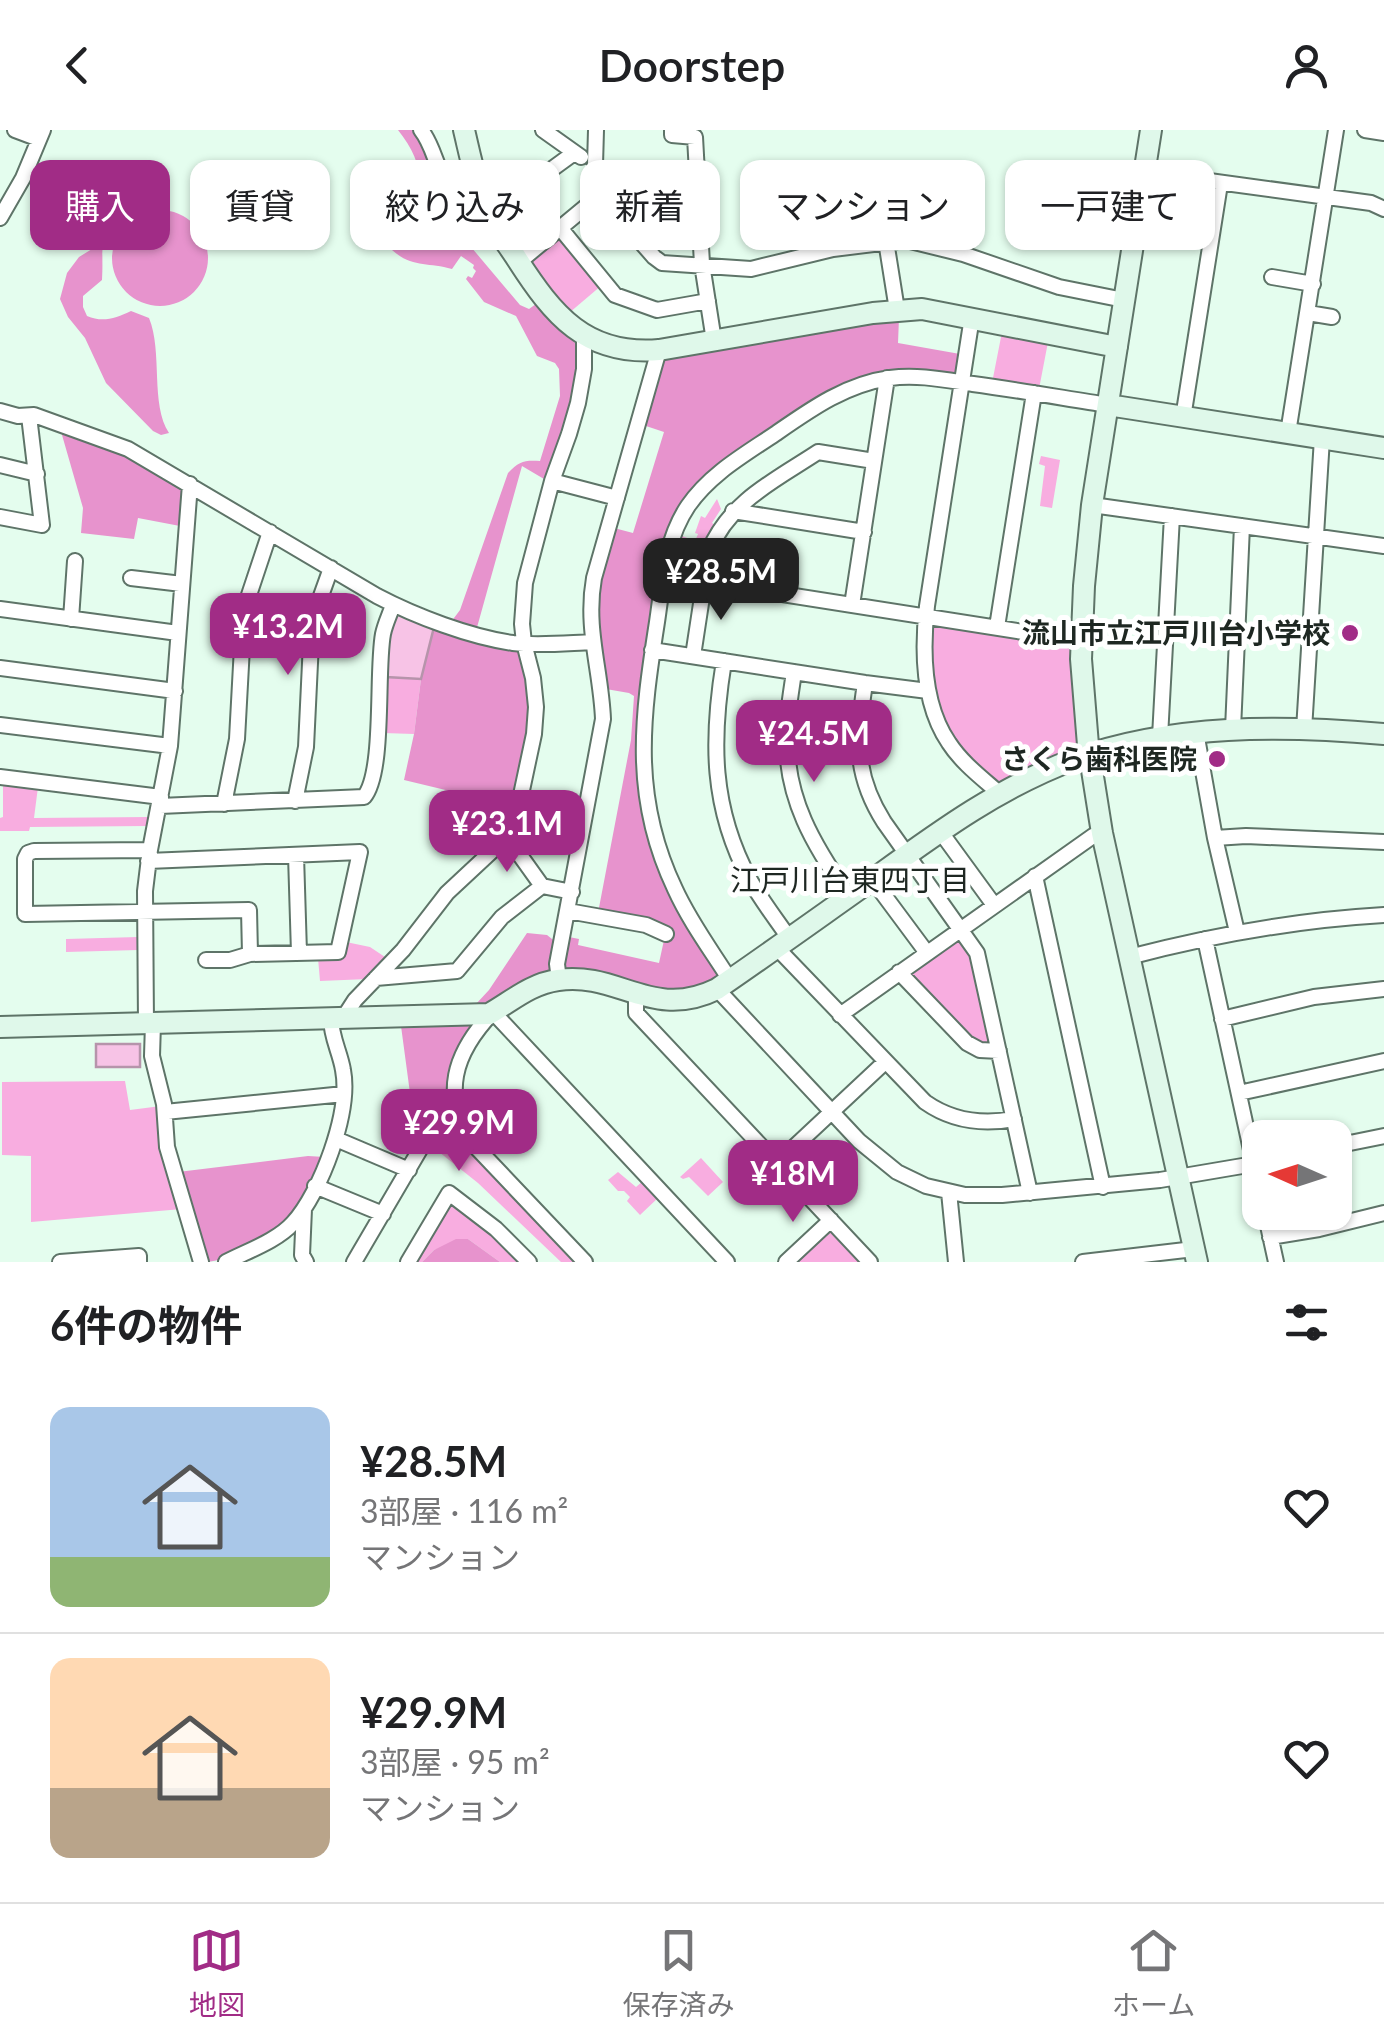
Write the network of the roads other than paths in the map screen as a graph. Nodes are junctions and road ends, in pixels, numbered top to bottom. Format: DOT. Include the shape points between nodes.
graph roads {
  1 [pos="15,130"];
  2 [pos="420,130"];
  3 [pos="464,130"];
  4 [pos="543,130"];
  5 [pos="596,130"];
  6 [pos="672,130"];
  7 [pos="1150,130"];
  8 [pos="1336,130"];
  9 [pos="1365,130"];
  10 [pos="1384,133"];
  11 [pos="41,135"];
  12 [pos="574,153"];
  13 [pos="437,160"];
  14 [pos="473,160"];
  15 [pos="587,160"];
  16 [pos="594,160"];
  17 [pos="1146,160"];
  18 [pos="560,163"];
  19 [pos="1215,183"];
  20 [pos="1220,184"];
  21 [pos="1326,198"];
  22 [pos="1384,209"];
  23 [pos="580,213"];
  24 [pos="0,218"];
  25 [pos="561,230"];
  26 [pos="511,250"];
  27 [pos="647,250"];
  28 [pos="828,250"];
  29 [pos="887,250"];
  30 [pos="946,250"];
  31 [pos="1132,250"];
  32 [pos="519,262"];
  33 [pos="702,264"];
  34 [pos="1272,277"];
  35 [pos="1312,284"];
  36 [pos="1124,300"];
  37 [pos="708,301"];
  38 [pos="897,310"];
  39 [pos="1308,313"];
  40 [pos="972,317"];
  41 [pos="1332,317"];
  42 [pos="584,335"];
  43 [pos="714,341"];
  44 [pos="1116,347"];
  45 [pos="659,350"];
  46 [pos="887,378"];
  47 [pos="962,382"];
  48 [pos="1034,393"];
  49 [pos="1108,405"];
  50 [pos="0,411"];
  51 [pos="29,416"];
  52 [pos="1183,418"];
  53 [pos="1288,432"];
  54 [pos="1322,438"];
  55 [pos="1384,448"];
  56 [pos="874,460"];
  57 [pos="0,465"];
  58 [pos="37,474"];
  59 [pos="552,481"];
  60 [pos="190,484"];
  61 [pos="617,498"];
  62 [pos="1092,505"];
  63 [pos="734,511"];
  64 [pos="0,516"];
  65 [pos="1172,516"];
  66 [pos="1242,526"];
  67 [pos="270,532"];
  68 [pos="864,532"];
  69 [pos="1316,536"];
  70 [pos="1384,546"];
  71 [pos="75,561"];
  72 [pos="330,568"];
  73 [pos="132,578"];
  74 [pos="705,582"];
  75 [pos="182,584"];
  76 [pos="393,604"];
  77 [pos="852,605"];
  78 [pos="0,609"];
  79 [pos="926,616"];
  80 [pos="71,619"];
  81 [pos="998,627"];
  82 [pos="178,633"];
  83 [pos="1081,640"];
  84 [pos="593,642"];
  85 [pos="524,643"];
  86 [pos="652,650"];
  87 [pos="693,656"];
  88 [pos="724,661"];
  89 [pos="0,668"];
  90 [pos="794,672"];
  91 [pos="865,684"];
  92 [pos="928,690"];
  93 [pos="174,692"];
  94 [pos="0,725"];
  95 [pos="1233,729"];
  96 [pos="1304,730"];
  97 [pos="1196,732"];
  98 [pos="1384,734"];
  99 [pos="1160,738"];
  100 [pos="170,746"];
  101 [pos="1089,755"];
  102 [pos="0,777"];
  103 [pos="999,794"];
  104 [pos="295,801"];
  105 [pos="160,802"];
  106 [pos="224,804"];
  107 [pos="940,831"];
  108 [pos="1102,832"];
  109 [pos="508,837"];
  110 [pos="1215,838"];
  111 [pos="1384,842"];
  112 [pos="296,855"];
  113 [pos="906,855"];
  114 [pos="149,856"];
  115 [pos="1035,876"];
  116 [pos="872,879"];
  117 [pos="542,886"];
  118 [pos="572,892"];
  119 [pos="848,896"];
  120 [pos="994,905"];
  121 [pos="568,911"];
  122 [pos="145,913"];
  123 [pos="1384,915"];
  124 [pos="960,929"];
  125 [pos="1237,932"];
  126 [pos="666,934"];
  127 [pos="1204,939"];
  128 [pos="782,942"];
  129 [pos="299,953"];
  130 [pos="927,953"];
  131 [pos="250,954"];
  132 [pos="1129,957"];
  133 [pos="206,960"];
  134 [pos="898,972"];
  135 [pos="376,978"];
  136 [pos="559,980"];
  137 [pos="723,985"];
  138 [pos="1384,989"];
  139 [pos="636,994"];
  140 [pos="493,1012"];
  141 [pos="840,1014"];
  142 [pos="338,1017"];
  143 [pos="1222,1019"];
  144 [pos="150,1023"];
  145 [pos="0,1027"];
  146 [pos="999,1050"];
  147 [pos="1384,1061"];
  148 [pos="885,1062"];
  149 [pos="1239,1093"];
  150 [pos="344,1094"];
  151 [pos="165,1112"];
  152 [pos="831,1112"];
  153 [pos="1014,1119"];
  154 [pos="1246,1120"];
  155 [pos="460,1122"];
  156 [pos="1384,1136"];
  157 [pos="336,1139"];
  158 [pos="1352,1143"];
  159 [pos="778,1163"];
  160 [pos="1242,1166"];
  161 [pos="409,1170"];
  162 [pos="1178,1177"];
  163 [pos="316,1186"];
  164 [pos="1103,1186"];
  165 [pos="949,1192"];
  166 [pos="1030,1193"];
  167 [pos="304,1207"];
  168 [pos="1384,1213"];
  169 [pos="382,1214"];
  170 [pos="831,1220"];
  171 [pos="1269,1230"];
  172 [pos="1270,1237"];
  173 [pos="1195,1256"];
  174 [pos="60,1262"];
  175 [pos="139,1262"];
  176 [pos="200,1262"];
  177 [pos="226,1262"];
  178 [pos="306,1262"];
  179 [pos="354,1262"];
  180 [pos="408,1262"];
  181 [pos="529,1262"];
  182 [pos="585,1262"];
  183 [pos="727,1262"];
  184 [pos="786,1262"];
  185 [pos="870,1262"];
  186 [pos="956,1262"];
  187 [pos="1083,1262"];
  188 [pos="1276,1262"];
  1 -- 11 [label="street"];
  2 -- 13 [label="street"];
  3 -- 14 [label="street"];
  4 -- 12 [label="street"];
  5 -- 16 [label="street"];
  6 -- 33 [label="street" via="695,136"];
  7 -- 17 [label="street"];
  8 -- 21 [label="street"];
  9 -- 10 [label="street"];
  11 -- 24 [label="street"];
  12 -- 15 [label="street"];
  12 -- 18 [label="street"];
  19 -- 20 [label="street"];
  20 -- 21 [label="street"];
  20 -- 52 [label="street"];
  21 -- 22 [label="street"];
  21 -- 35 [label="street"];
  23 -- 25 [label="street"];
  25 -- 32 [label="street"];
  25 -- 37 [label="street" via="615,294 657,310"];
  26 -- 32 [label="street"];
  27 -- 33 [label="street" via="662,263"];
  28 -- 33 [label="street" via="751,269"];
  29 -- 38 [label="street"];
  30 -- 36 [label="street" via="1059,287"];
  31 -- 36 [label="street"];
  32 -- 42 [label="street" via="552,309"];
  33 -- 37 [label="street"];
  34 -- 35 [label="street"];
  35 -- 39 [label="street"];
  36 -- 44 [label="street"];
  37 -- 43 [label="street"];
  38 -- 40 [label="street"];
  38 -- 43 [label="street"];
  39 -- 41 [label="street"];
  39 -- 53 [label="street"];
  40 -- 44 [label="street"];
  40 -- 47 [label="street"];
  42 -- 45 [label="street" via="626,349"];
  42 -- 59 [label="street" via="578,403"];
  43 -- 45 [label="street"];
  44 -- 49 [label="street"];
  45 -- 61 [label="street"];
  46 -- 47 [label="street"];
  46 -- 56 [label="street"];
  46 -- 86 [label="street" via="816,406 702,488 670,541"];
  47 -- 48 [label="street"];
  47 -- 79 [label="street"];
  48 -- 49 [label="street"];
  48 -- 81 [label="street"];
  49 -- 52 [label="street"];
  49 -- 62 [label="street"];
  50 -- 51 [label="street"];
  51 -- 58 [label="street"];
  51 -- 60 [label="street" via="128,448"];
  52 -- 53 [label="street"];
  53 -- 54 [label="street"];
  54 -- 55 [label="street"];
  54 -- 69 [label="street"];
  56 -- 63 [label="street" via="818,452"];
  56 -- 68 [label="street"];
  57 -- 58 [label="street"];
  58 -- 64 [label="street" via="42,525"];
  59 -- 61 [label="street"];
  59 -- 85 [label="street" via="525,582"];
  60 -- 67 [label="street"];
  60 -- 75 [label="street"];
  61 -- 84 [label="street" via="590,599"];
  62 -- 65 [label="street"];
  62 -- 83 [label="street"];
  63 -- 68 [label="street"];
  63 -- 74 [label="street" via="709,551"];
  65 -- 66 [label="street"];
  65 -- 99 [label="street"];
  66 -- 69 [label="street"];
  66 -- 95 [label="street"];
  67 -- 72 [label="street"];
  67 -- 106 [label="street" via="244,610 238,739"];
  68 -- 77 [label="street"];
  69 -- 70 [label="street"];
  69 -- 96 [label="street"];
  71 -- 80 [label="street"];
  72 -- 76 [label="street"];
  72 -- 104 [label="street" via="312,621 306,747"];
  73 -- 75 [label="street"];
  74 -- 77 [label="street"];
  74 -- 87 [label="street"];
  75 -- 82 [label="street"];
  76 -- 85 [label="street" via="470,633"];
  76 -- 104 [label="street" via="383,635 369,791 360,798"];
  77 -- 79 [label="street"];
  78 -- 80 [label="street"];
  79 -- 81 [label="street"];
  79 -- 92 [label="street"];
  80 -- 82 [label="street"];
  81 -- 83 [label="street"];
  82 -- 93 [label="street"];
  83 -- 101 [label="street"];
  84 -- 85 [label="street"];
  84 -- 118 [label="street" via="602,731"];
  85 -- 109 [label="street" via="536,692 535,724"];
  86 -- 87 [label="street"];
  86 -- 137 [label="street" via="643,734 650,812 662,859"];
  87 -- 88 [label="street"];
  88 -- 90 [label="street"];
  88 -- 128 [label="street" via="715,730 720,798 742,864"];
  89 -- 93 [label="street"];
  90 -- 91 [label="street"];
  90 -- 119 [label="street" via="788,770 814,846"];
  91 -- 92 [label="street"];
  91 -- 113 [label="street" via="860,770"];
  92 -- 103 [label="street" via="949,744"];
  93 -- 100 [label="street"];
  94 -- 100 [label="street"];
  95 -- 96 [label="street"];
  95 -- 97 [label="street"];
  96 -- 98 [label="street"];
  97 -- 99 [label="street"];
  97 -- 110 [label="street"];
  99 -- 101 [label="street"];
  100 -- 105 [label="street"];
  101 -- 103 [label="street"];
  101 -- 108 [label="street"];
  102 -- 105 [label="street"];
  103 -- 107 [label="street"];
  104 -- 106 [label="street"];
  105 -- 106 [label="street"];
  105 -- 114 [label="street"];
  107 -- 113 [label="street"];
  107 -- 120 [label="street"];
  108 -- 115 [label="street"];
  108 -- 132 [label="street"];
  109 -- 117 [label="street"];
  109 -- 135 [label="street" via="458,881"];
  110 -- 111 [label="street"];
  110 -- 125 [label="street"];
  112 -- 114 [label="street"];
  112 -- 129 [label="street"];
  112 -- 129 [label="street" via="360,852 338,952"];
  113 -- 116 [label="street"];
  113 -- 124 [label="street"];
  114 -- 122 [label="street"];
  114 -- 122 [label="street" via="34,851 25,859 26,914"];
  115 -- 120 [label="street"];
  115 -- 164 [label="street"];
  116 -- 119 [label="street"];
  116 -- 130 [label="street"];
  117 -- 118 [label="street"];
  117 -- 135 [label="street" via="502,917 457,971"];
  118 -- 121 [label="street"];
  119 -- 128 [label="street"];
  120 -- 124 [label="street"];
  121 -- 126 [label="street"];
  121 -- 136 [label="street"];
  122 -- 131 [label="street" via="249,910"];
  122 -- 144 [label="street"];
  123 -- 125 [label="street"];
  124 -- 130 [label="street"];
  124 -- 146 [label="street" via="977,953"];
  125 -- 127 [label="street"];
  127 -- 132 [label="street"];
  127 -- 143 [label="street"];
  128 -- 137 [label="street"];
  128 -- 141 [label="street"];
  129 -- 131 [label="street"];
  130 -- 134 [label="street"];
  131 -- 133 [label="street"];
  132 -- 162 [label="street"];
  134 -- 141 [label="street"];
  134 -- 146 [label="street" via="967,1043"];
  135 -- 142 [label="street"];
  136 -- 139 [label="street" via="588,980"];
  136 -- 140 [label="street" via="531,988"];
  137 -- 139 [label="street" via="674,1001"];
  137 -- 152 [label="street"];
  138 -- 143 [label="street"];
  139 -- 159 [label="street" via="636,1013"];
  140 -- 142 [label="street"];
  140 -- 155 [label="street" via="458,1064"];
  140 -- 183 [label="street"];
  141 -- 148 [label="street"];
  142 -- 144 [label="street"];
  142 -- 150 [label="street" via="331,1035"];
  143 -- 149 [label="street"];
  144 -- 145 [label="street"];
  144 -- 151 [label="street"];
  146 -- 153 [label="street"];
  147 -- 149 [label="street"];
  148 -- 152 [label="street"];
  148 -- 153 [label="street" via="944,1114 980,1122"];
  149 -- 154 [label="street"];
  150 -- 151 [label="street"];
  150 -- 157 [label="street"];
  151 -- 176 [label="street" via="167,1147"];
  152 -- 159 [label="street"];
  152 -- 165 [label="street" via="876,1158"];
  153 -- 166 [label="street"];
  155 -- 161 [label="street" via="431,1136"];
  155 -- 182 [label="street"];
  156 -- 158 [label="street"];
  157 -- 161 [label="street"];
  157 -- 163 [label="street"];
  159 -- 170 [label="street"];
  160 -- 162 [label="street"];
  161 -- 169 [label="street"];
  162 -- 164 [label="street"];
  162 -- 173 [label="street"];
  163 -- 167 [label="street"];
  163 -- 169 [label="street"];
  164 -- 166 [label="street"];
  165 -- 166 [label="street"];
  165 -- 186 [label="street"];
  167 -- 177 [label="street" via="278,1235"];
  167 -- 178 [label="street"];
  168 -- 172 [label="street"];
  169 -- 179 [label="street"];
  170 -- 184 [label="street"];
  170 -- 185 [label="street"];
  171 -- 172 [label="street"];
  172 -- 188 [label="street"];
  173 -- 187 [label="street"];
  174 -- 175 [label="street" via="139,1256"];
  180 -- 181 [label="street" via="449,1194"];
}
